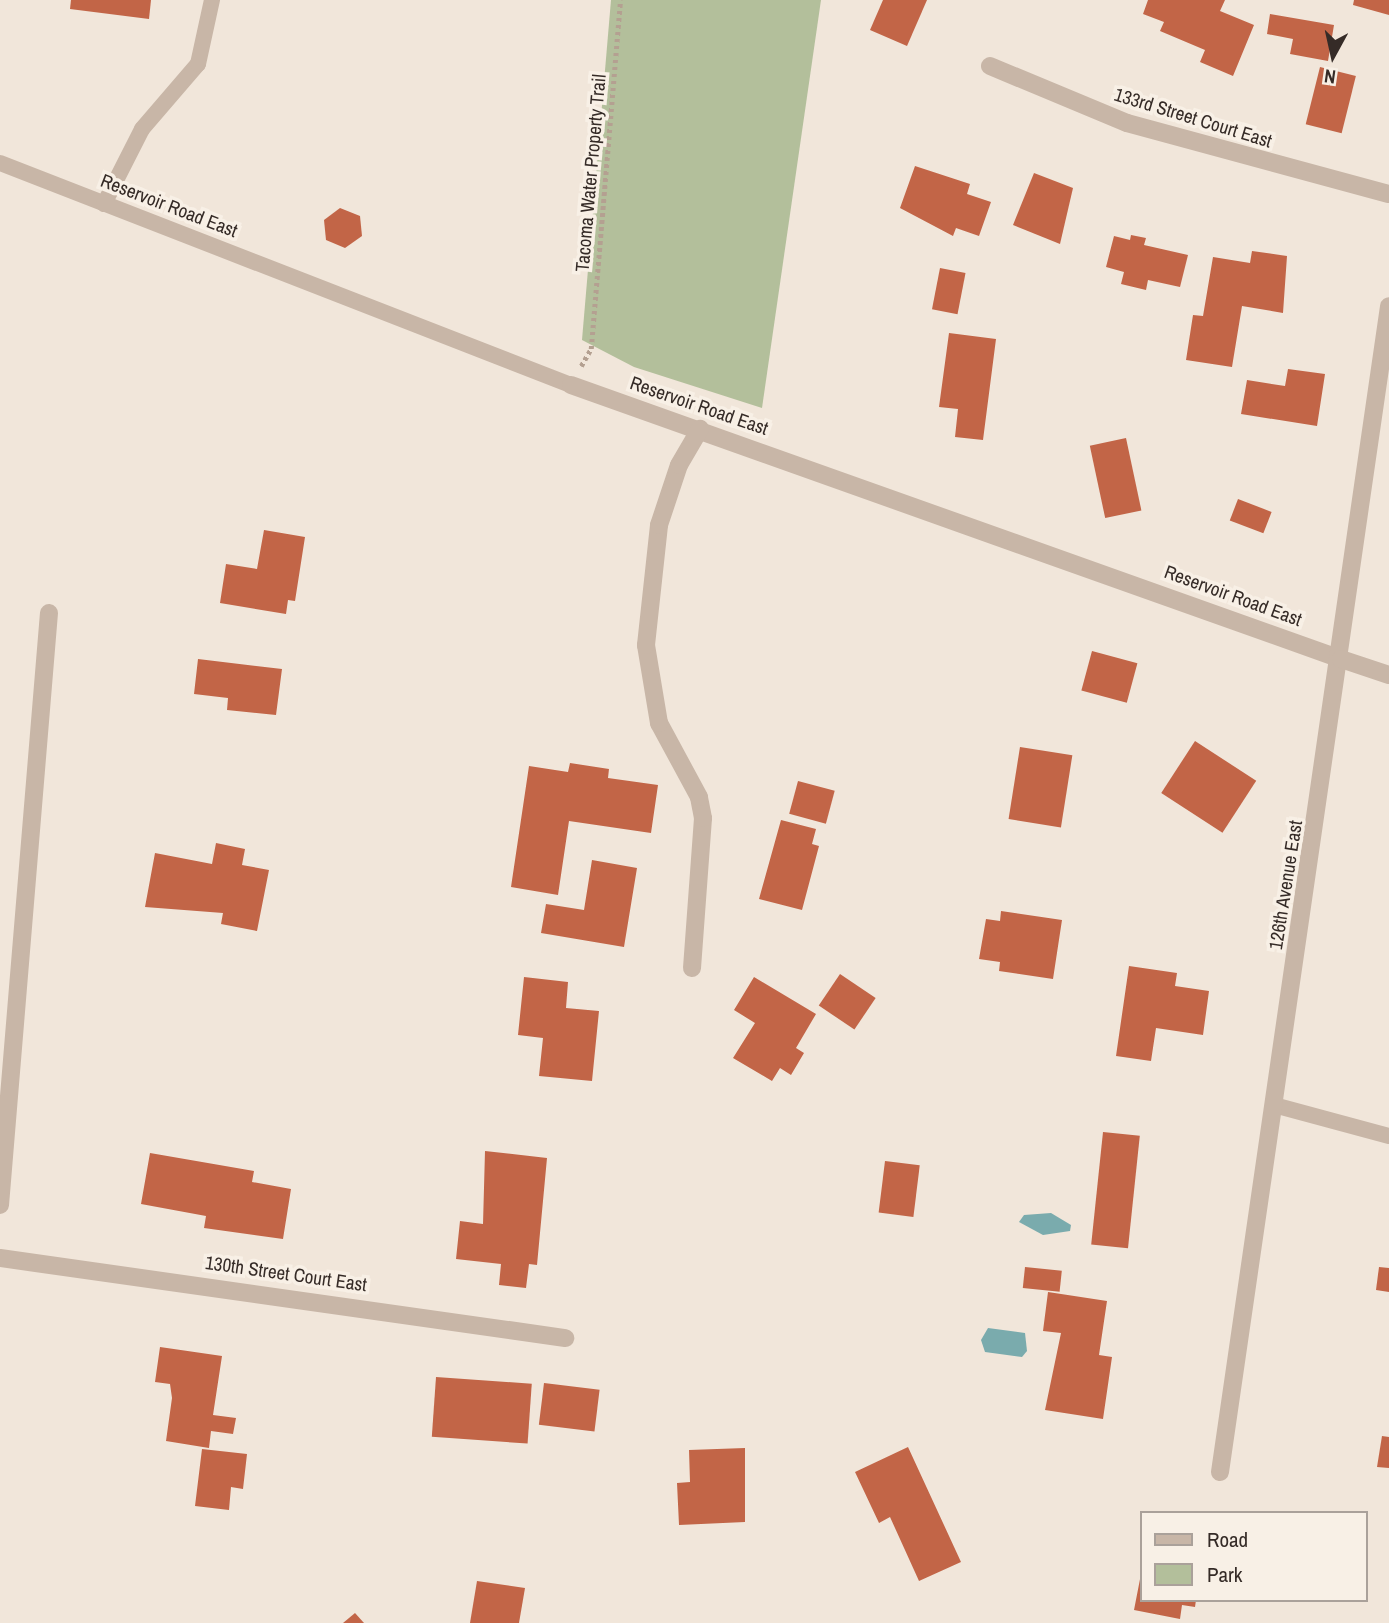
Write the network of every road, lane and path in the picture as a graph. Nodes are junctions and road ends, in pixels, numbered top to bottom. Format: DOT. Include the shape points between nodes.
graph roads {
  1 [pos="212,0"];
  2 [pos="620,0"];
  3 [pos="990,66"];
  4 [pos="0,163"];
  5 [pos="1389,194"];
  6 [pos="104,204"];
  7 [pos="1389,306"];
  8 [pos="591,348"];
  9 [pos="571,385"];
  10 [pos="700,429"];
  11 [pos="49,612"];
  12 [pos="1342,659"];
  13 [pos="1389,675"];
  14 [pos="692,968"];
  15 [pos="1274,1105"];
  16 [pos="1389,1136"];
  17 [pos="0,1205"];
  18 [pos="0,1258"];
  19 [pos="565,1338"];
  20 [pos="1220,1472"];
  1 -- 6 [label="lane" via="198,64 142,129"];
  2 -- 8 [label="path, Tacoma Water Property Trail"];
  3 -- 5 [label="street, 133rd Street Court East" via="1127,123"];
  4 -- 6 [label="lane, Reservoir Road East"];
  6 -- 9 [label="lane, Reservoir Road East"];
  7 -- 12 [label="street, 126th Avenue East" via="1339,620"];
  9 -- 10 [label="street, Reservoir Road East"];
  10 -- 12 [label="street, Reservoir Road East"];
  10 -- 14 [label="street" via="679,465 659,525 646,645 659,723 699,797 703,818"];
  11 -- 17 [label="street"];
  12 -- 13 [label="street, Reservoir Road East"];
  12 -- 15 [label="street, 126th Avenue East"];
  15 -- 16 [label="lane"];
  15 -- 20 [label="street, 126th Avenue East"];
  18 -- 19 [label="street, 130th Street Court East"];
}
